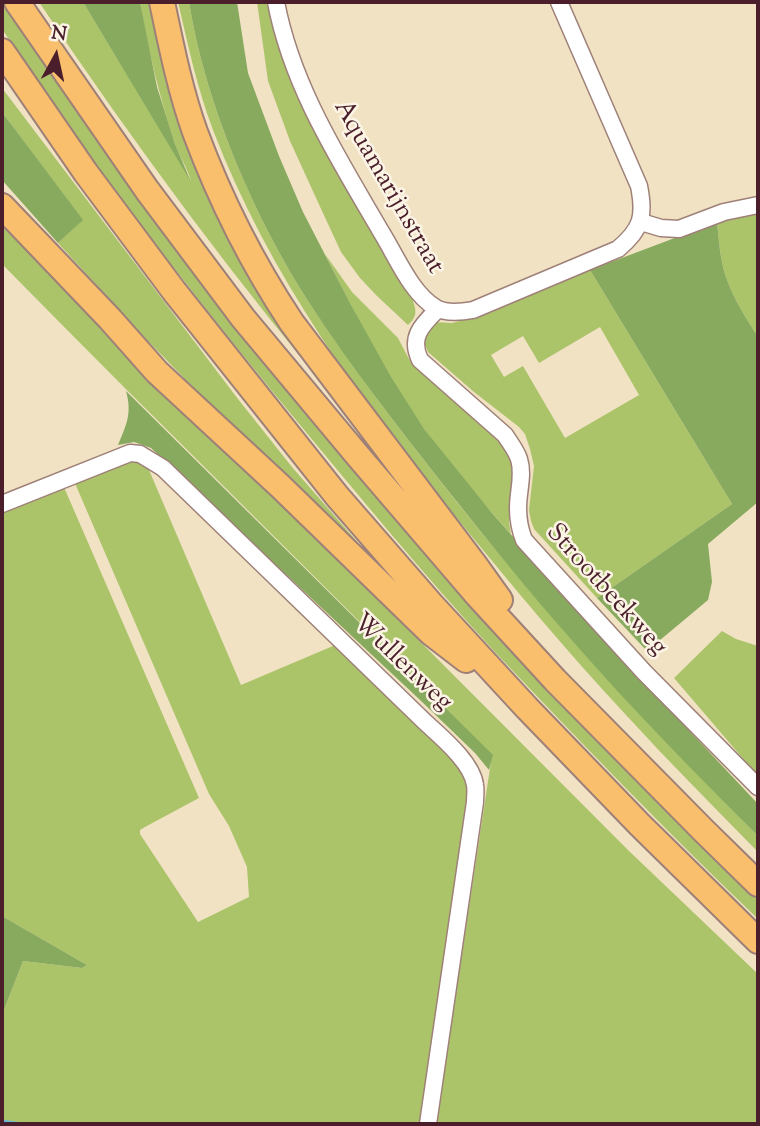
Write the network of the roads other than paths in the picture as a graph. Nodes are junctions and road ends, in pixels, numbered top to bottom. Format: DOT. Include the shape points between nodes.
graph roads {
  1 [pos="17,2"];
  2 [pos="162,2"];
  3 [pos="276,2"];
  4 [pos="559,2"];
  5 [pos="2,51"];
  6 [pos="758,205"];
  7 [pos="2,206"];
  8 [pos="640,222"];
  9 [pos="438,309"];
  10 [pos="2,504"];
  11 [pos="555,680"];
  12 [pos="527,708"];
  13 [pos="758,787"];
  14 [pos="758,884"];
  15 [pos="758,940"];
  16 [pos="428,1124"];
  1 -- 11 [label="highway" via="147,190 243,318 477,595"];
  2 -- 11 [label="highway" via="194,129 218,190 268,288"];
  3 -- 9 [label="street, Aquamarijnstraat" via="289,52 328,139 415,288"];
  4 -- 8 [label="street" via="639,186"];
  5 -- 12 [label="highway" via="166,281 328,485"];
  6 -- 8 [label="street" via="679,229"];
  7 -- 12 [label="highway" via="157,372 431,633"];
  8 -- 9 [label="street, Aquamarijnstraat" via="618,249 473,310"];
  9 -- 13 [label="street, Strootbeekweg" via="416,335 415,350 420,360 505,435 514,449 521,476 518,506 524,540 644,672"];
  10 -- 16 [label="street, Wullenweg" via="130,453 141,454 163,468 470,770 475,802"];
  11 -- 14 [label="highway"];
  12 -- 15 [label="highway"];
}
